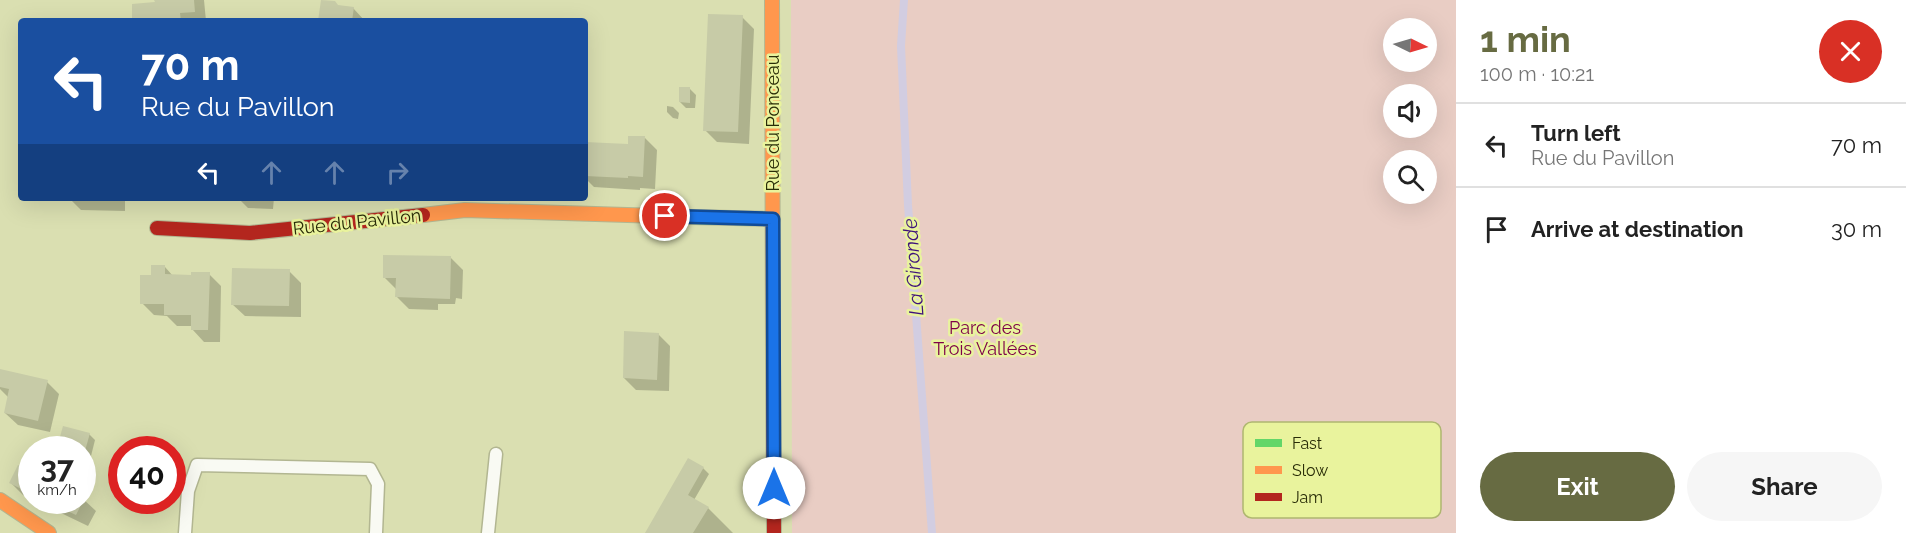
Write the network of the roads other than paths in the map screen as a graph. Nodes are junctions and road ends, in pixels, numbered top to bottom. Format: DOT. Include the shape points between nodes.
graph roads {
  1 [pos="772,0"];
  2 [pos="773,219"];
  3 [pos="157,228"];
  4 [pos="495,454"];
  5 [pos="0,500"];
  6 [pos="49,533"];
  7 [pos="185,533"];
  8 [pos="376,533"];
  9 [pos="488,533"];
  10 [pos="774,533"];
  1 -- 2 [label="street, Rue du Ponceau"];
  2 -- 3 [label="street, Rue du Pavillon" via="465,210 250,233"];
  2 -- 10 [label="street, Rue du Ponceau"];
  4 -- 9 [label="lane"];
  5 -- 6 [label="street"];
  7 -- 8 [label="lane" via="188,492 197,465 370,469 378,484"];
}
